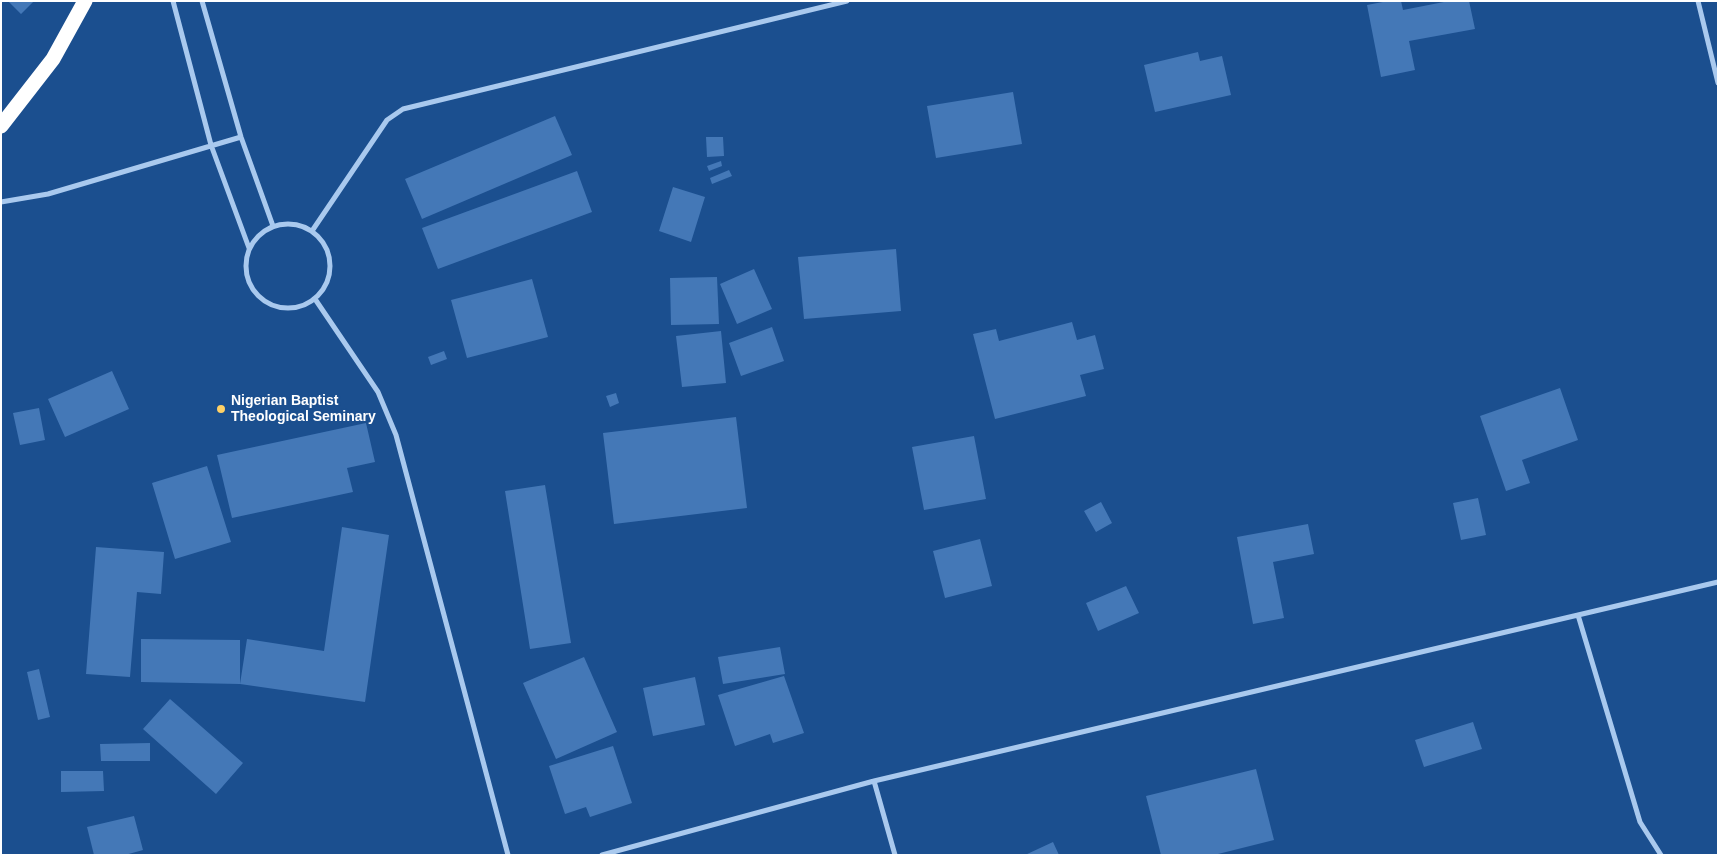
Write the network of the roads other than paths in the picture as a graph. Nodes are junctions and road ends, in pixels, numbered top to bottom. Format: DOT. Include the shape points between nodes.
graph roads {
  1 [pos="85,1"];
  2 [pos="173,1"];
  3 [pos="202,1"];
  4 [pos="847,1"];
  5 [pos="1698,1"];
  6 [pos="1718,83"];
  7 [pos="1,126"];
  8 [pos="241,136"];
  9 [pos="211,145"];
  10 [pos="1,202"];
  11 [pos="274,226"];
  12 [pos="312,231"];
  13 [pos="249,248"];
  14 [pos="315,300"];
  15 [pos="1718,582"];
  16 [pos="1578,615"];
  17 [pos="874,781"];
  18 [pos="508,855"];
  19 [pos="602,855"];
  20 [pos="896,855"];
  21 [pos="1661,855"];
  1 -- 7 [label="highway" via="53,59"];
  2 -- 9 [label="street"];
  3 -- 8 [label="street"];
  4 -- 12 [label="street" via="403,109 387,120"];
  5 -- 6 [label="street"];
  8 -- 9 [label="street"];
  8 -- 11 [label="street"];
  9 -- 10 [label="street" via="48,194"];
  9 -- 13 [label="street"];
  11 -- 12 [label="street" via="300,225"];
  11 -- 13 [label="street" via="255,239"];
  12 -- 14 [label="street" via="325,246 331,264 324,290"];
  13 -- 14 [label="street" via="246,273 254,290 267,303 291,308"];
  14 -- 18 [label="street" via="378,392 396,435"];
  15 -- 16 [label="street"];
  16 -- 17 [label="street"];
  16 -- 21 [label="street" via="1640,822"];
  17 -- 19 [label="street"];
  17 -- 20 [label="street"];
}
